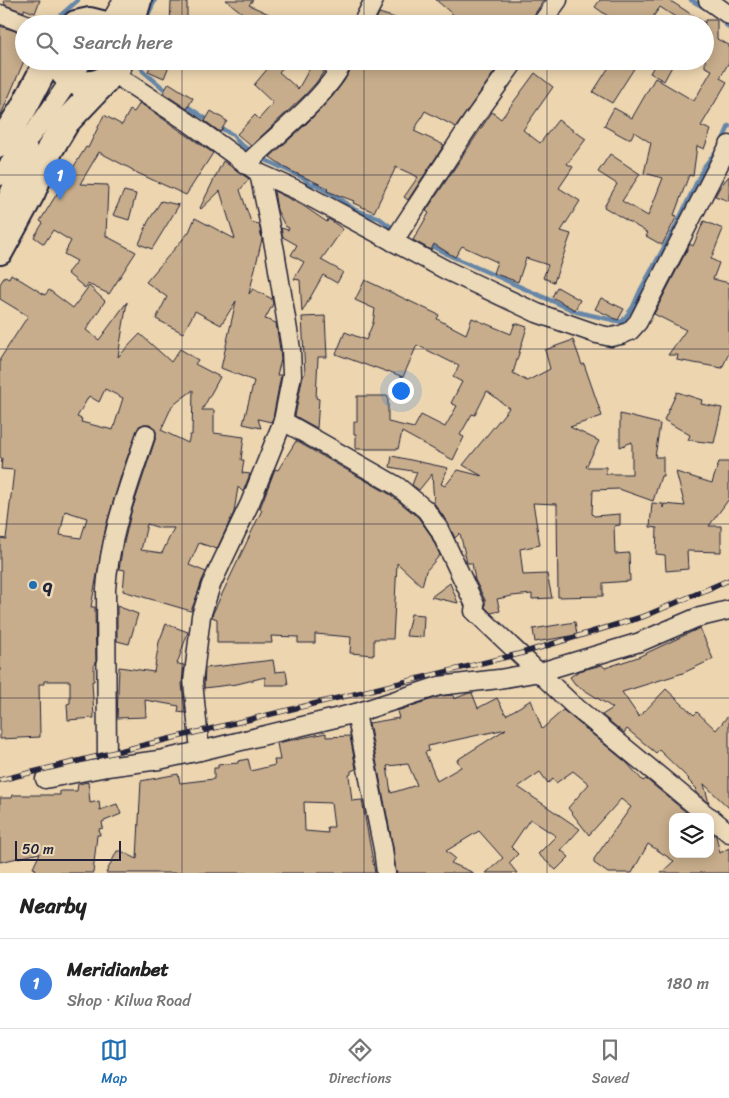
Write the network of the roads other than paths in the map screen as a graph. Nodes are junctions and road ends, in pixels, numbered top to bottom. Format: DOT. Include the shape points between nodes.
graph roads {
  1 [pos="95,0"];
  2 [pos="123,0"];
  3 [pos="138,0"];
  4 [pos="374,0"];
  5 [pos="558,0"];
  6 [pos="708,0"];
  7 [pos="0,14"];
  8 [pos="89,15"];
  9 [pos="114,15"];
  10 [pos="134,15"];
  11 [pos="366,15"];
  12 [pos="547,15"];
  13 [pos="729,15"];
  14 [pos="15,20"];
  15 [pos="43,70"];
  16 [pos="69,70"];
  17 [pos="73,70"];
  18 [pos="338,70"];
  19 [pos="508,70"];
  20 [pos="113,71"];
  21 [pos="37,128"];
  22 [pos="0,144"];
  23 [pos="729,145"];
  24 [pos="252,169"];
  25 [pos="0,176"];
  26 [pos="0,215"];
  27 [pos="393,242"];
  28 [pos="0,251"];
  29 [pos="283,421"];
  30 [pos="146,434"];
  31 [pos="729,610"];
  32 [pos="540,672"];
  33 [pos="356,713"];
  34 [pos="200,751"];
  35 [pos="107,767"];
  36 [pos="45,779"];
  37 [pos="705,813"];
  38 [pos="714,820"];
  39 [pos="729,833"];
  40 [pos="386,873"];
  1 -- 8 [label="highway"];
  2 -- 9 [label="street"];
  3 -- 10 [label="highway"];
  4 -- 11 [label="street"];
  5 -- 12 [label="street"];
  6 -- 13 [label="street"];
  7 -- 14 [label="street"];
  15 -- 22 [label="highway"];
  16 -- 21 [label="street"];
  17 -- 20 [label="highway" via="84,84 94,84"];
  18 -- 24 [label="street"];
  19 -- 27 [label="street"];
  20 -- 24 [label="street"];
  20 -- 28 [label="highway" via="66,122"];
  21 -- 25 [label="street"];
  21 -- 26 [label="street"];
  23 -- 27 [label="street" via="638,322 621,335 597,334 537,313"];
  24 -- 27 [label="street"];
  24 -- 29 [label="street" via="275,252 291,349 292,375"];
  29 -- 32 [label="street" via="397,486 426,510 439,529 475,605 474,611"];
  29 -- 34 [label="street" via="250,503 211,585 201,616 193,682"];
  30 -- 35 [label="street" via="108,561"];
  31 -- 32 [label="street" via="696,618 640,642"];
  32 -- 33 [label="street" via="438,686"];
  32 -- 37 [label="street" via="572,704"];
  33 -- 34 [label="street"];
  33 -- 40 [label="street"];
  34 -- 35 [label="street"];
  35 -- 36 [label="street"];
  38 -- 39 [label="street"];
}
